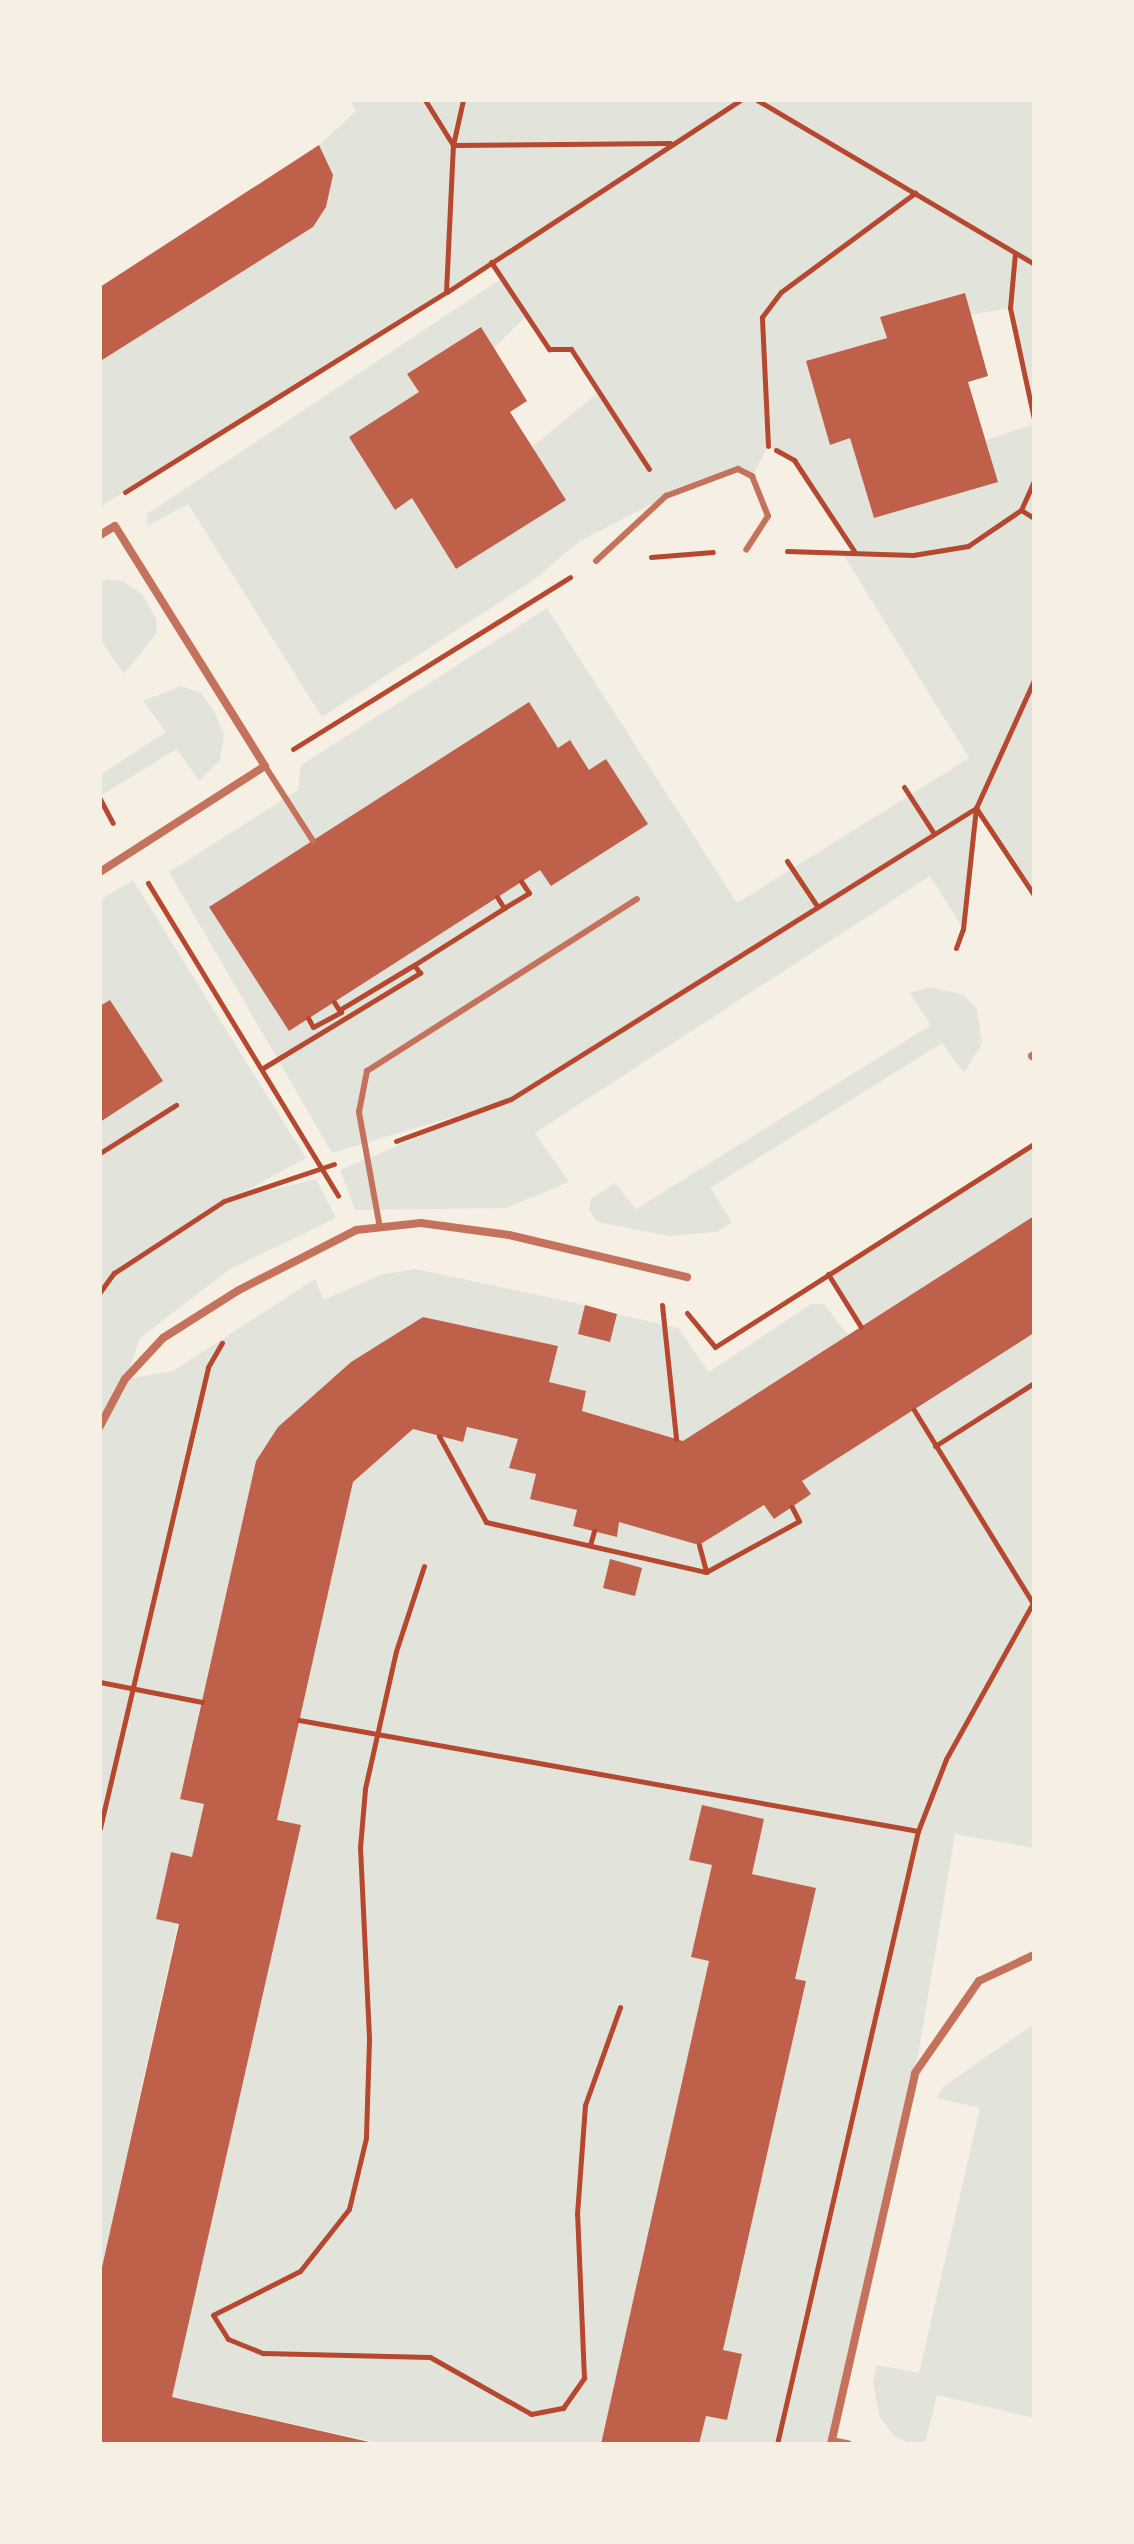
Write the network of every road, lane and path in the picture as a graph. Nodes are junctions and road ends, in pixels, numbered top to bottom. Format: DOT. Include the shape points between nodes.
graph roads {
  1 [pos="425,100"];
  2 [pos="463,100"];
  3 [pos="740,100"];
  4 [pos="757,100"];
  5 [pos="671,143"];
  6 [pos="453,145"];
  7 [pos="915,193"];
  8 [pos="1015,253"];
  9 [pos="491,262"];
  10 [pos="1034,264"];
  11 [pos="446,292"];
  12 [pos="1034,419"];
  13 [pos="768,446"];
  14 [pos="752,476"];
  15 [pos="1034,481"];
  16 [pos="666,496"];
  17 [pos="113,499"];
  18 [pos="1021,510"];
  19 [pos="1034,518"];
  20 [pos="100,535"];
  21 [pos="746,550"];
  22 [pos="854,552"];
  23 [pos="596,561"];
  24 [pos="1034,680"];
  25 [pos="265,766"];
  26 [pos="904,787"];
  27 [pos="976,808"];
  28 [pos="933,832"];
  29 [pos="313,841"];
  30 [pos="130,854"];
  31 [pos="787,861"];
  32 [pos="100,872"];
  33 [pos="521,881"];
  34 [pos="1034,895"];
  35 [pos="497,897"];
  36 [pos="637,899"];
  37 [pos="817,906"];
  38 [pos="504,908"];
  39 [pos="956,948"];
  40 [pos="414,965"];
  41 [pos="334,1002"];
  42 [pos="339,1010"];
  43 [pos="308,1018"];
  44 [pos="345,1018"];
  45 [pos="263,1068"];
  46 [pos="176,1105"];
  47 [pos="1034,1144"];
  48 [pos="310,1145"];
  49 [pos="100,1153"];
  50 [pos="366,1153"];
  51 [pos="380,1228"];
  52 [pos="828,1274"];
  53 [pos="687,1277"];
  54 [pos="100,1292"];
  55 [pos="662,1304"];
  56 [pos="206,1311"];
  57 [pos="861,1327"];
  58 [pos="1034,1383"];
  59 [pos="914,1410"];
  60 [pos="100,1426"];
  61 [pos="439,1436"];
  62 [pos="676,1439"];
  63 [pos="935,1446"];
  64 [pos="792,1507"];
  65 [pos="594,1531"];
  66 [pos="590,1545"];
  67 [pos="699,1545"];
  68 [pos="424,1566"];
  69 [pos="706,1572"];
  70 [pos="1033,1603"];
  71 [pos="100,1682"];
  72 [pos="131,1689"];
  73 [pos="202,1702"];
  74 [pos="299,1720"];
  75 [pos="378,1735"];
  76 [pos="100,1828"];
  77 [pos="918,1831"];
  78 [pos="1034,1955"];
  79 [pos="620,2007"];
  80 [pos="832,2442"];
  81 [pos="777,2444"];
  82 [pos="848,2444"];
  1 -- 6 [label="path"];
  2 -- 6 [label="path"];
  3 -- 5 [label="path"];
  4 -- 7 [label="path"];
  5 -- 6 [label="path"];
  5 -- 9 [label="path"];
  6 -- 11 [label="path"];
  7 -- 8 [label="path"];
  7 -- 13 [label="path" via="781,292 762,317"];
  8 -- 10 [label="path"];
  8 -- 12 [label="path" via="1010,308"];
  9 -- 11 [label="path"];
  9 -- 16 [label="path" via="549,349 571,349"];
  11 -- 17 [label="path"];
  13 -- 14 [label="path"];
  13 -- 22 [label="path" via="794,460"];
  14 -- 16 [label="lane" via="738,469"];
  14 -- 21 [label="lane" via="768,516"];
  15 -- 18 [label="path"];
  16 -- 23 [label="lane"];
  18 -- 19 [label="path"];
  18 -- 22 [label="path" via="968,546 913,555"];
  20 -- 25 [label="street" via="115,526"];
  21 -- 22 [label="path"];
  21 -- 23 [label="path"];
  23 -- 25 [label="path"];
  24 -- 27 [label="path"];
  25 -- 29 [label="lane"];
  25 -- 30 [label="street"];
  26 -- 28 [label="path"];
  27 -- 28 [label="path"];
  27 -- 34 [label="path"];
  27 -- 39 [label="path" via="963,929"];
  28 -- 37 [label="path"];
  30 -- 32 [label="street"];
  30 -- 45 [label="path"];
  31 -- 37 [label="path"];
  33 -- 38 [label="path" via="529,893"];
  35 -- 38 [label="path"];
  36 -- 50 [label="lane" via="367,1071 359,1112"];
  37 -- 50 [label="path" via="511,1099"];
  38 -- 40 [label="path"];
  40 -- 42 [label="path"];
  40 -- 44 [label="path" via="420,973"];
  41 -- 42 [label="path"];
  42 -- 43 [label="path" via="313,1027"];
  42 -- 44 [label="path"];
  44 -- 45 [label="path"];
  45 -- 48 [label="path"];
  46 -- 49 [label="path"];
  47 -- 52 [label="path"];
  50 -- 51 [label="lane"];
  50 -- 54 [label="path" via="224,1201 114,1273"];
  51 -- 53 [label="street" via="421,1223 509,1235"];
  51 -- 56 [label="street" via="356,1230"];
  52 -- 53 [label="path" via="715,1347 685,1310"];
  52 -- 57 [label="path"];
  55 -- 62 [label="path"];
  56 -- 60 [label="street" via="163,1338 125,1379"];
  56 -- 72 [label="path" via="224,1341 208,1367"];
  58 -- 63 [label="path"];
  59 -- 63 [label="path"];
  61 -- 66 [label="path" via="486,1522"];
  63 -- 70 [label="path"];
  64 -- 69 [label="path" via="799,1521"];
  65 -- 66 [label="path"];
  66 -- 69 [label="path"];
  67 -- 69 [label="path"];
  68 -- 75 [label="path" via="396,1651"];
  70 -- 77 [label="path" via="946,1759"];
  71 -- 72 [label="path"];
  72 -- 73 [label="path"];
  72 -- 76 [label="path"];
  74 -- 75 [label="path"];
  75 -- 77 [label="path"];
  75 -- 79 [label="path" via="365,1789 360,1847 369,2040 366,2138 349,2209 300,2271 213,2315 228,2339 263,2353 430,2357 531,2414 563,2408 584,2378 577,2214 585,2105"];
  77 -- 81 [label="path"];
  78 -- 80 [label="street" via="979,1981 915,2073"];
  80 -- 82 [label="street"];
}
